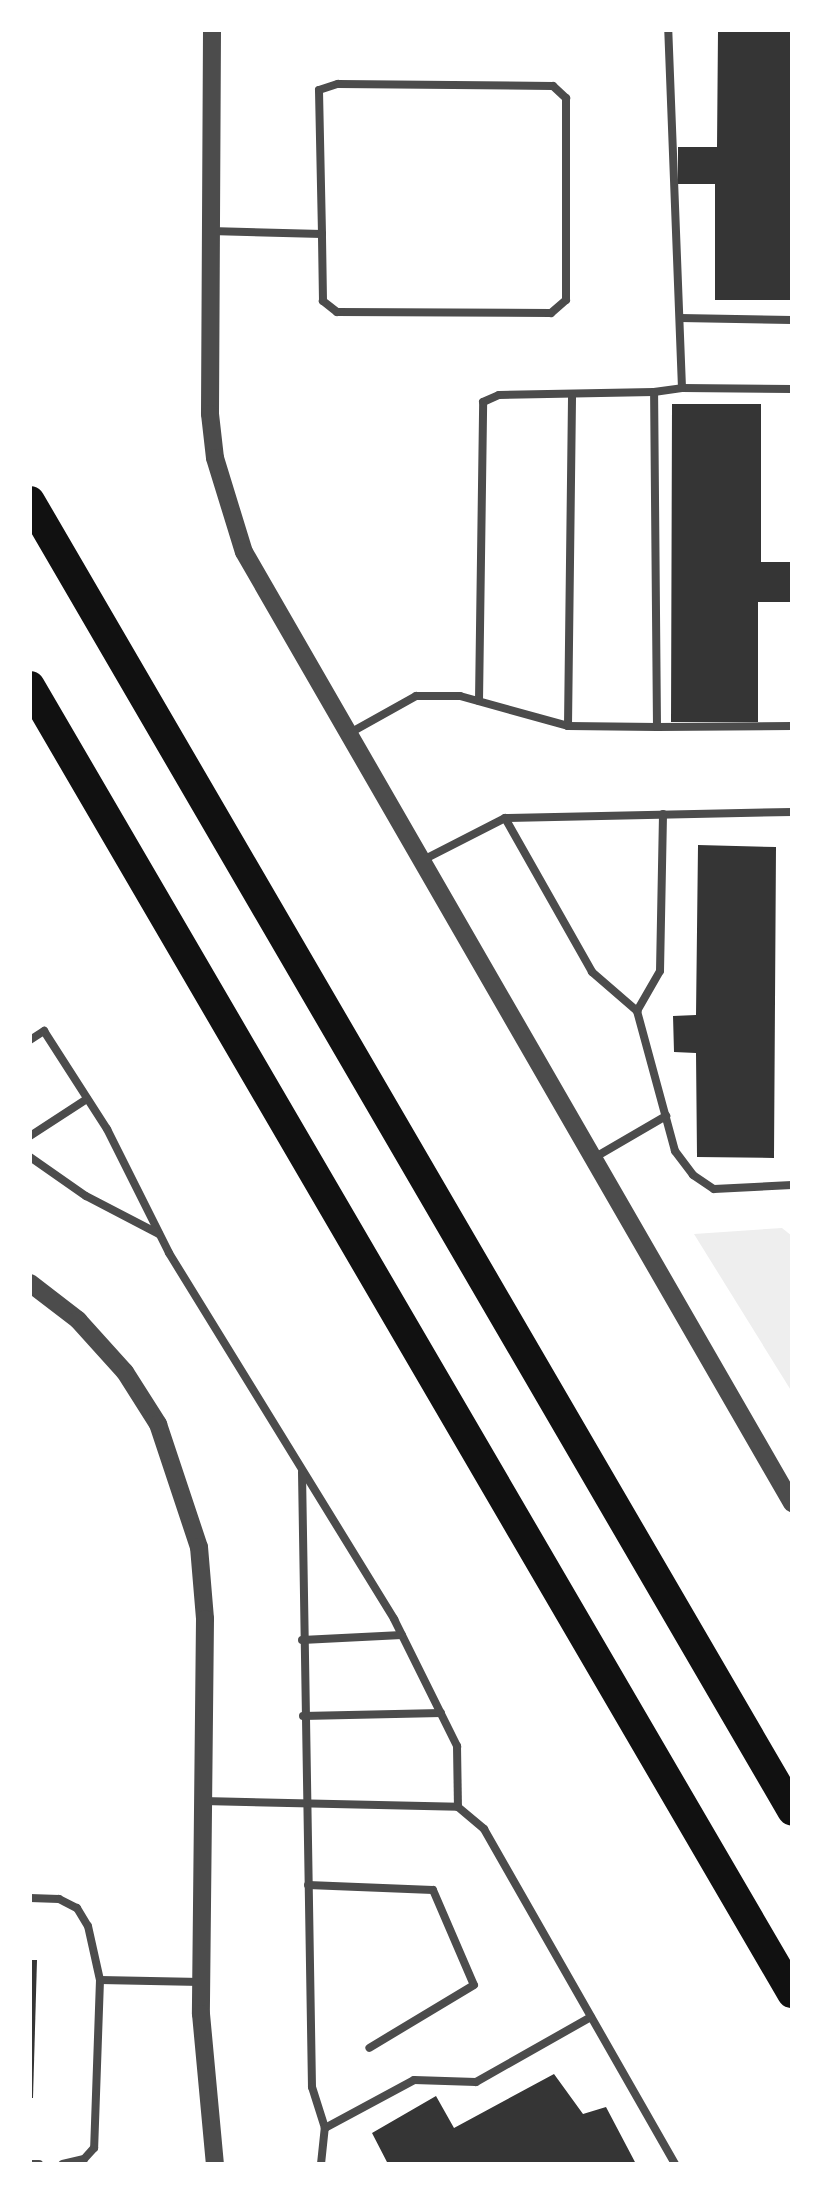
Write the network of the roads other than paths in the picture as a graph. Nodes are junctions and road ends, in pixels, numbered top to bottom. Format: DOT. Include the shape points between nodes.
graph roads {
  1 [pos="212,30"];
  2 [pos="668,30"];
  3 [pos="210,231"];
  4 [pos="322,234"];
  5 [pos="680,318"];
  6 [pos="792,320"];
  7 [pos="682,388"];
  8 [pos="792,389"];
  9 [pos="654,392"];
  10 [pos="572,394"];
  11 [pos="30,501"];
  12 [pos="30,686"];
  13 [pos="478,701"];
  14 [pos="568,726"];
  15 [pos="792,726"];
  16 [pos="657,727"];
  17 [pos="346,736"];
  18 [pos="792,812"];
  19 [pos="663,814"];
  20 [pos="505,818"];
  21 [pos="419,862"];
  22 [pos="637,1011"];
  23 [pos="30,1040"];
  24 [pos="87,1099"];
  25 [pos="666,1116"];
  26 [pos="30,1136"];
  27 [pos="30,1157"];
  28 [pos="592,1160"];
  29 [pos="792,1185"];
  30 [pos="160,1234"];
  31 [pos="30,1283"];
  32 [pos="302,1472"];
  33 [pos="792,1503"];
  34 [pos="402,1635"];
  35 [pos="302,1640"];
  36 [pos="440,1712"];
  37 [pos="304,1716"];
  38 [pos="203,1801"];
  39 [pos="305,1804"];
  40 [pos="458,1807"];
  41 [pos="792,1810"];
  42 [pos="308,1885"];
  43 [pos="30,1898"];
  44 [pos="100,1980"];
  45 [pos="201,1982"];
  46 [pos="792,1993"];
  47 [pos="591,2017"];
  48 [pos="369,2048"];
  49 [pos="325,2128"];
  50 [pos="30,2164"];
  51 [pos="39,2164"];
  52 [pos="63,2164"];
  53 [pos="215,2164"];
  54 [pos="321,2164"];
  55 [pos="675,2164"];
  1 -- 3 [label="street"];
  2 -- 5 [label="lane"];
  3 -- 4 [label="lane"];
  3 -- 17 [label="street" via="210,414 228,506 270,606"];
  4 -- 4 [label="lane" via="319,90 338,84 554,86 566,98 566,300 551,313 336,312 323,301"];
  5 -- 6 [label="lane"];
  5 -- 7 [label="lane"];
  7 -- 8 [label="lane"];
  7 -- 9 [label="lane"];
  9 -- 10 [label="lane"];
  9 -- 16 [label="lane"];
  10 -- 13 [label="lane" via="484,402"];
  10 -- 14 [label="lane"];
  11 -- 41 [label="highway"];
  12 -- 46 [label="highway"];
  13 -- 14 [label="lane"];
  13 -- 17 [label="lane" via="416,696"];
  14 -- 16 [label="lane"];
  15 -- 16 [label="lane"];
  17 -- 21 [label="street"];
  18 -- 19 [label="lane"];
  19 -- 20 [label="lane"];
  19 -- 22 [label="lane" via="660,972"];
  20 -- 21 [label="lane"];
  20 -- 22 [label="lane" via="592,972"];
  21 -- 28 [label="street"];
  22 -- 25 [label="lane"];
  23 -- 24 [label="lane" via="44,1031"];
  24 -- 26 [label="lane"];
  24 -- 30 [label="lane"];
  25 -- 28 [label="lane"];
  25 -- 29 [label="lane" via="675,1151 714,1189"];
  27 -- 30 [label="lane" via="86,1196"];
  28 -- 33 [label="street"];
  30 -- 32 [label="lane"];
  31 -- 38 [label="street" via="78,1320 125,1372 158,1424 180,1479 199,1547 205,1620"];
  32 -- 34 [label="lane"];
  32 -- 35 [label="lane"];
  34 -- 35 [label="lane"];
  34 -- 36 [label="lane"];
  35 -- 37 [label="lane"];
  36 -- 37 [label="lane"];
  36 -- 40 [label="lane" via="457,1746"];
  37 -- 39 [label="lane"];
  38 -- 39 [label="lane"];
  38 -- 45 [label="street"];
  39 -- 40 [label="lane"];
  39 -- 42 [label="lane"];
  40 -- 47 [label="lane" via="484,1829"];
  42 -- 48 [label="lane" via="433,1890 474,1985"];
  42 -- 49 [label="lane" via="312,2087"];
  43 -- 44 [label="lane" via="59,1899 77,1908 88,1926"];
  44 -- 45 [label="lane"];
  44 -- 52 [label="lane" via="94,2148 84,2159"];
  45 -- 53 [label="street"];
  47 -- 49 [label="lane" via="476,2082 414,2080"];
  47 -- 55 [label="lane"];
  49 -- 54 [label="lane"];
  50 -- 51 [label="lane"];
}
